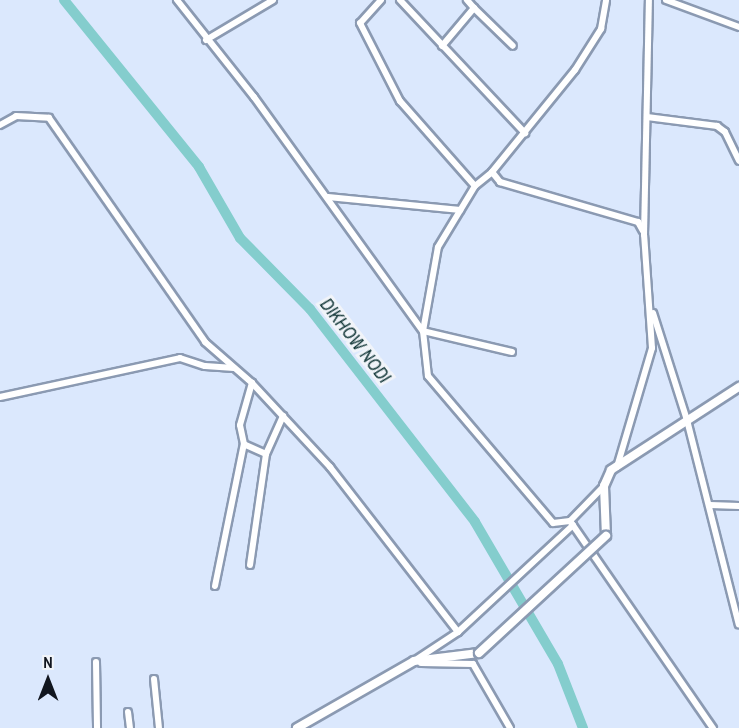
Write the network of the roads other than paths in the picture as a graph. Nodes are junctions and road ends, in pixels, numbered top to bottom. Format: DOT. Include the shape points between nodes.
graph roads {
  1 [pos="177,0"];
  2 [pos="273,0"];
  3 [pos="381,0"];
  4 [pos="400,0"];
  5 [pos="467,0"];
  6 [pos="606,0"];
  7 [pos="650,0"];
  8 [pos="666,0"];
  9 [pos="474,8"];
  10 [pos="739,27"];
  11 [pos="206,40"];
  12 [pos="442,46"];
  13 [pos="513,46"];
  14 [pos="647,117"];
  15 [pos="0,125"];
  16 [pos="525,133"];
  17 [pos="739,161"];
  18 [pos="492,172"];
  19 [pos="475,186"];
  20 [pos="328,197"];
  21 [pos="460,210"];
  22 [pos="644,235"];
  23 [pos="650,307"];
  24 [pos="423,331"];
  25 [pos="512,352"];
  26 [pos="235,368"];
  27 [pos="252,383"];
  28 [pos="739,387"];
  29 [pos="0,397"];
  30 [pos="283,417"];
  31 [pos="687,420"];
  32 [pos="244,444"];
  33 [pos="266,454"];
  34 [pos="617,466"];
  35 [pos="604,486"];
  36 [pos="710,505"];
  37 [pos="739,506"];
  38 [pos="572,523"];
  39 [pos="250,565"];
  40 [pos="215,586"];
  41 [pos="732,604"];
  42 [pos="739,608"];
  43 [pos="739,625"];
  44 [pos="458,632"];
  45 [pos="414,661"];
  46 [pos="96,662"];
  47 [pos="154,679"];
  48 [pos="128,712"];
  49 [pos="97,728"];
  50 [pos="130,728"];
  51 [pos="159,728"];
  52 [pos="297,728"];
  53 [pos="510,728"];
  54 [pos="713,728"];
  1 -- 11 [label="street"];
  2 -- 11 [label="street"];
  3 -- 19 [label="street" via="360,24 400,101"];
  4 -- 12 [label="street"];
  5 -- 9 [label="street"];
  6 -- 16 [label="street" via="601,29"];
  7 -- 14 [label="street"];
  8 -- 10 [label="street"];
  9 -- 12 [label="street"];
  9 -- 13 [label="street"];
  11 -- 20 [label="street"];
  12 -- 16 [label="street"];
  14 -- 17 [label="street" via="717,126 725,132"];
  14 -- 22 [label="street"];
  15 -- 26 [label="street" via="16,116 49,118 205,342"];
  16 -- 18 [label="street"];
  18 -- 19 [label="street"];
  18 -- 22 [label="street" via="500,182 638,222"];
  19 -- 21 [label="street"];
  20 -- 21 [label="street"];
  20 -- 24 [label="street"];
  21 -- 24 [label="street" via="438,247"];
  22 -- 23 [label="street"];
  23 -- 31 [label="street"];
  23 -- 34 [label="street" via="652,348"];
  24 -- 25 [label="street"];
  24 -- 38 [label="street" via="428,376 553,523"];
  26 -- 27 [label="street"];
  26 -- 29 [label="street" via="204,366 180,358"];
  27 -- 30 [label="street"];
  27 -- 32 [label="street" via="240,425"];
  28 -- 31 [label="main road"];
  30 -- 33 [label="street"];
  30 -- 44 [label="street" via="330,467"];
  31 -- 34 [label="main road"];
  31 -- 36 [label="street"];
  32 -- 33 [label="street"];
  32 -- 40 [label="street"];
  33 -- 39 [label="street"];
  34 -- 35 [label="main road"];
  35 -- 38 [label="street"];
  35 -- 45 [label="main road, bridge" via="606,536 479,653"];
  36 -- 37 [label="street"];
  36 -- 41 [label="street"];
  38 -- 44 [label="street"];
  38 -- 54 [label="street"];
  41 -- 42 [label="street"];
  41 -- 43 [label="street"];
  44 -- 45 [label="street"];
  45 -- 52 [label="main road"];
  45 -- 53 [label="street" via="473,664"];
  46 -- 49 [label="street"];
  47 -- 51 [label="street"];
  48 -- 50 [label="street"];
}
